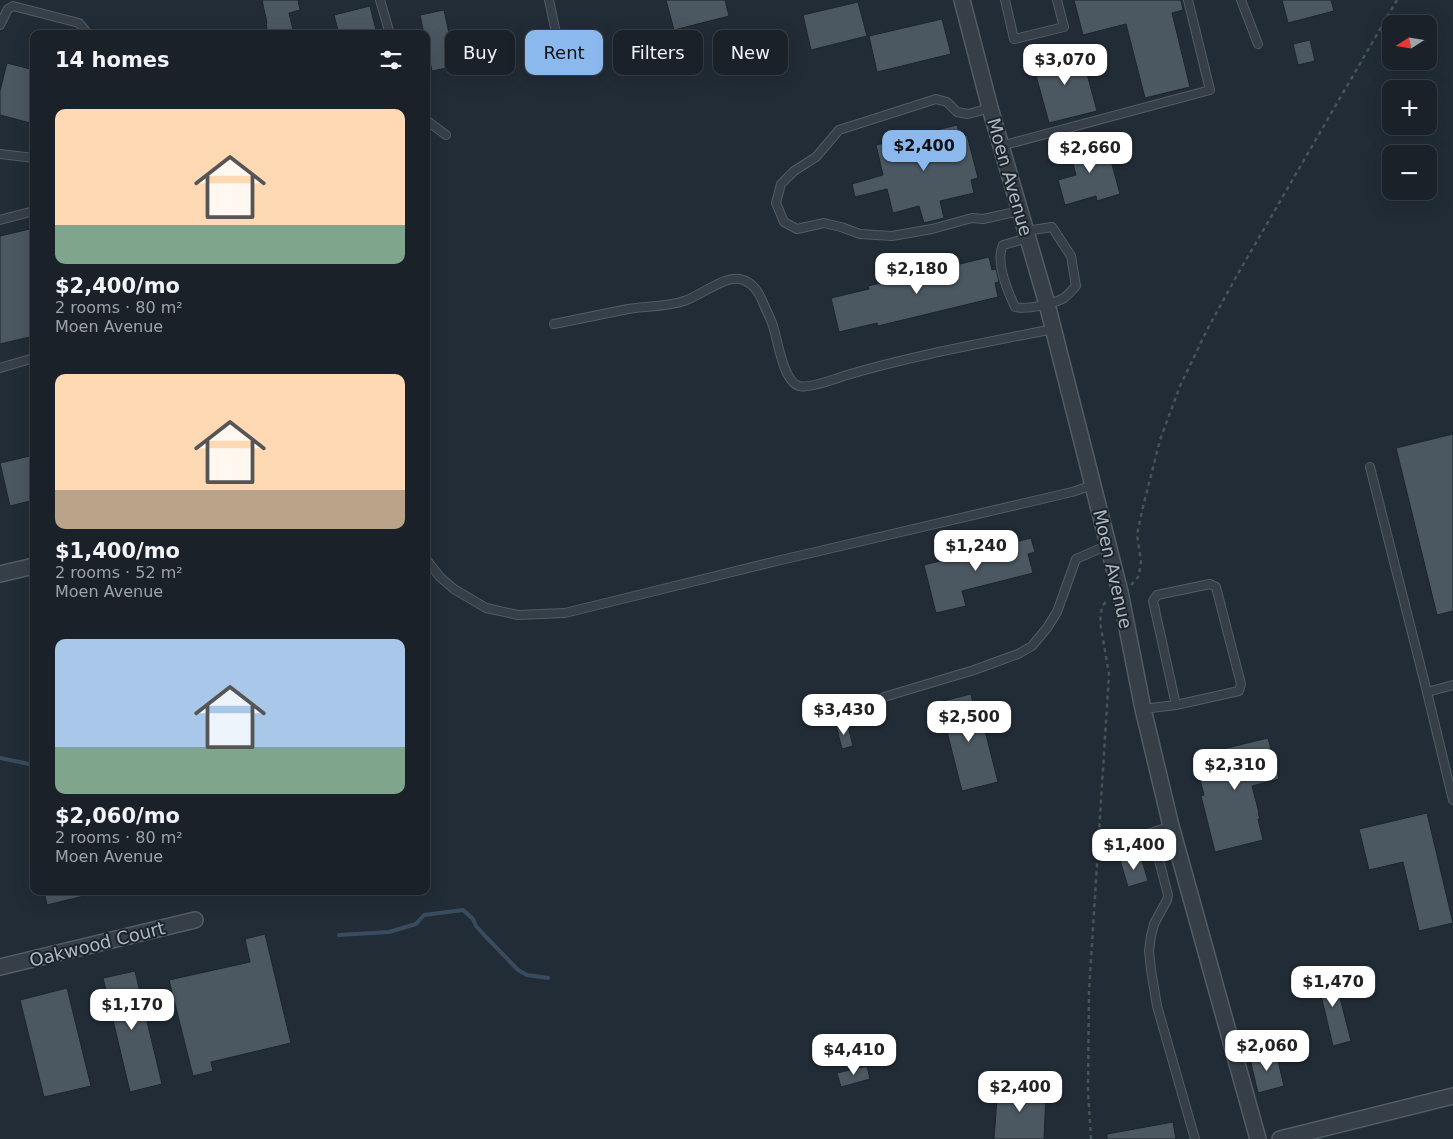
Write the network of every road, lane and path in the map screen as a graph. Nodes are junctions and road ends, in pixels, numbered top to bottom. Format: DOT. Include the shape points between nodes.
graph roads {
  1 [pos="380,0"];
  2 [pos="549,0"];
  3 [pos="962,0"];
  4 [pos="1005,0"];
  5 [pos="1057,0"];
  6 [pos="1188,0"];
  7 [pos="1241,0"];
  8 [pos="1397,0"];
  9 [pos="0,26"];
  10 [pos="86,30"];
  11 [pos="389,30"];
  12 [pos="555,30"];
  13 [pos="1258,44"];
  14 [pos="990,108"];
  15 [pos="430,123"];
  16 [pos="446,135"];
  17 [pos="1001,146"];
  18 [pos="0,154"];
  19 [pos="30,158"];
  20 [pos="1020,211"];
  21 [pos="30,212"];
  22 [pos="0,220"];
  23 [pos="1027,235"];
  24 [pos="1047,304"];
  25 [pos="554,324"];
  26 [pos="1053,328"];
  27 [pos="30,359"];
  28 [pos="0,368"];
  29 [pos="1370,467"];
  30 [pos="1093,485"];
  31 [pos="1108,545"];
  32 [pos="430,564"];
  33 [pos="30,567"];
  34 [pos="0,574"];
  35 [pos="1120,592"];
  36 [pos="1453,685"];
  37 [pos="1427,692"];
  38 [pos="884,696"];
  39 [pos="1176,705"];
  40 [pos="1143,709"];
  41 [pos="1453,800"];
  42 [pos="1171,826"];
  43 [pos="1152,833"];
  44 [pos="1128,841"];
  45 [pos="195,920"];
  46 [pos="0,967"];
  47 [pos="1453,1096"];
  48 [pos="1091,1139"];
  49 [pos="1195,1139"];
  50 [pos="1258,1139"];
  51 [pos="1280,1139"];
  1 -- 11 [label="lane"];
  2 -- 12 [label="lane"];
  3 -- 14 [label="street, Moen Avenue"];
  4 -- 5 [label="lane" via="1014,39 1064,27"];
  6 -- 17 [label="lane" via="1210,90"];
  7 -- 13 [label="lane"];
  8 -- 35 [label="path" via="1206,330 1160,440 1137,535 1142,561 1139,576"];
  9 -- 10 [label="lane" via="12,6 78,23"];
  14 -- 17 [label="street, Moen Avenue"];
  14 -- 20 [label="lane" via="968,114 957,112 947,102 936,99 839,130 816,157 780,184 776,203 784,222 797,229 824,223 860,234 892,236"];
  15 -- 16 [label="lane"];
  17 -- 20 [label="street, Moen Avenue"];
  18 -- 19 [label="lane"];
  20 -- 23 [label="street, Moen Avenue"];
  21 -- 22 [label="lane"];
  23 -- 24 [label="street, Moen Avenue"];
  23 -- 24 [label="lane" via="1003,245 1001,249 1000,262 1009,294 1015,307"];
  23 -- 24 [label="lane" via="1052,227 1071,256 1076,286 1064,298"];
  24 -- 26 [label="street, Moen Avenue"];
  25 -- 26 [label="lane" via="630,309 676,304 721,283 739,279 756,289 761,297 773,325 785,369 791,380 802,387 870,368"];
  26 -- 30 [label="street, Moen Avenue"];
  27 -- 28 [label="lane"];
  29 -- 37 [label="lane"];
  30 -- 31 [label="street, Moen Avenue"];
  30 -- 32 [label="lane" via="565,613 518,616 486,608 454,589"];
  31 -- 35 [label="street, Moen Avenue"];
  31 -- 38 [label="lane" via="1076,558 1056,612 1032,646 974,670"];
  33 -- 34 [label="street"];
  35 -- 40 [label="street, Moen Avenue"];
  35 -- 48 [label="path" via="1102,606 1100,622 1109,674 1089,992"];
  36 -- 37 [label="lane"];
  37 -- 41 [label="lane"];
  39 -- 39 [label="lane" via="1239,690 1241,684 1216,587 1210,584 1157,595 1153,601"];
  39 -- 40 [label="lane"];
  40 -- 42 [label="street, Moen Avenue"];
  42 -- 43 [label="lane"];
  42 -- 50 [label="street, Moen Avenue"];
  43 -- 44 [label="lane"];
  43 -- 49 [label="lane" via="1168,895 1151,936 1151,970 1157,1006"];
  45 -- 46 [label="street, Oakwood Court"];
  47 -- 51 [label="street"];
}
